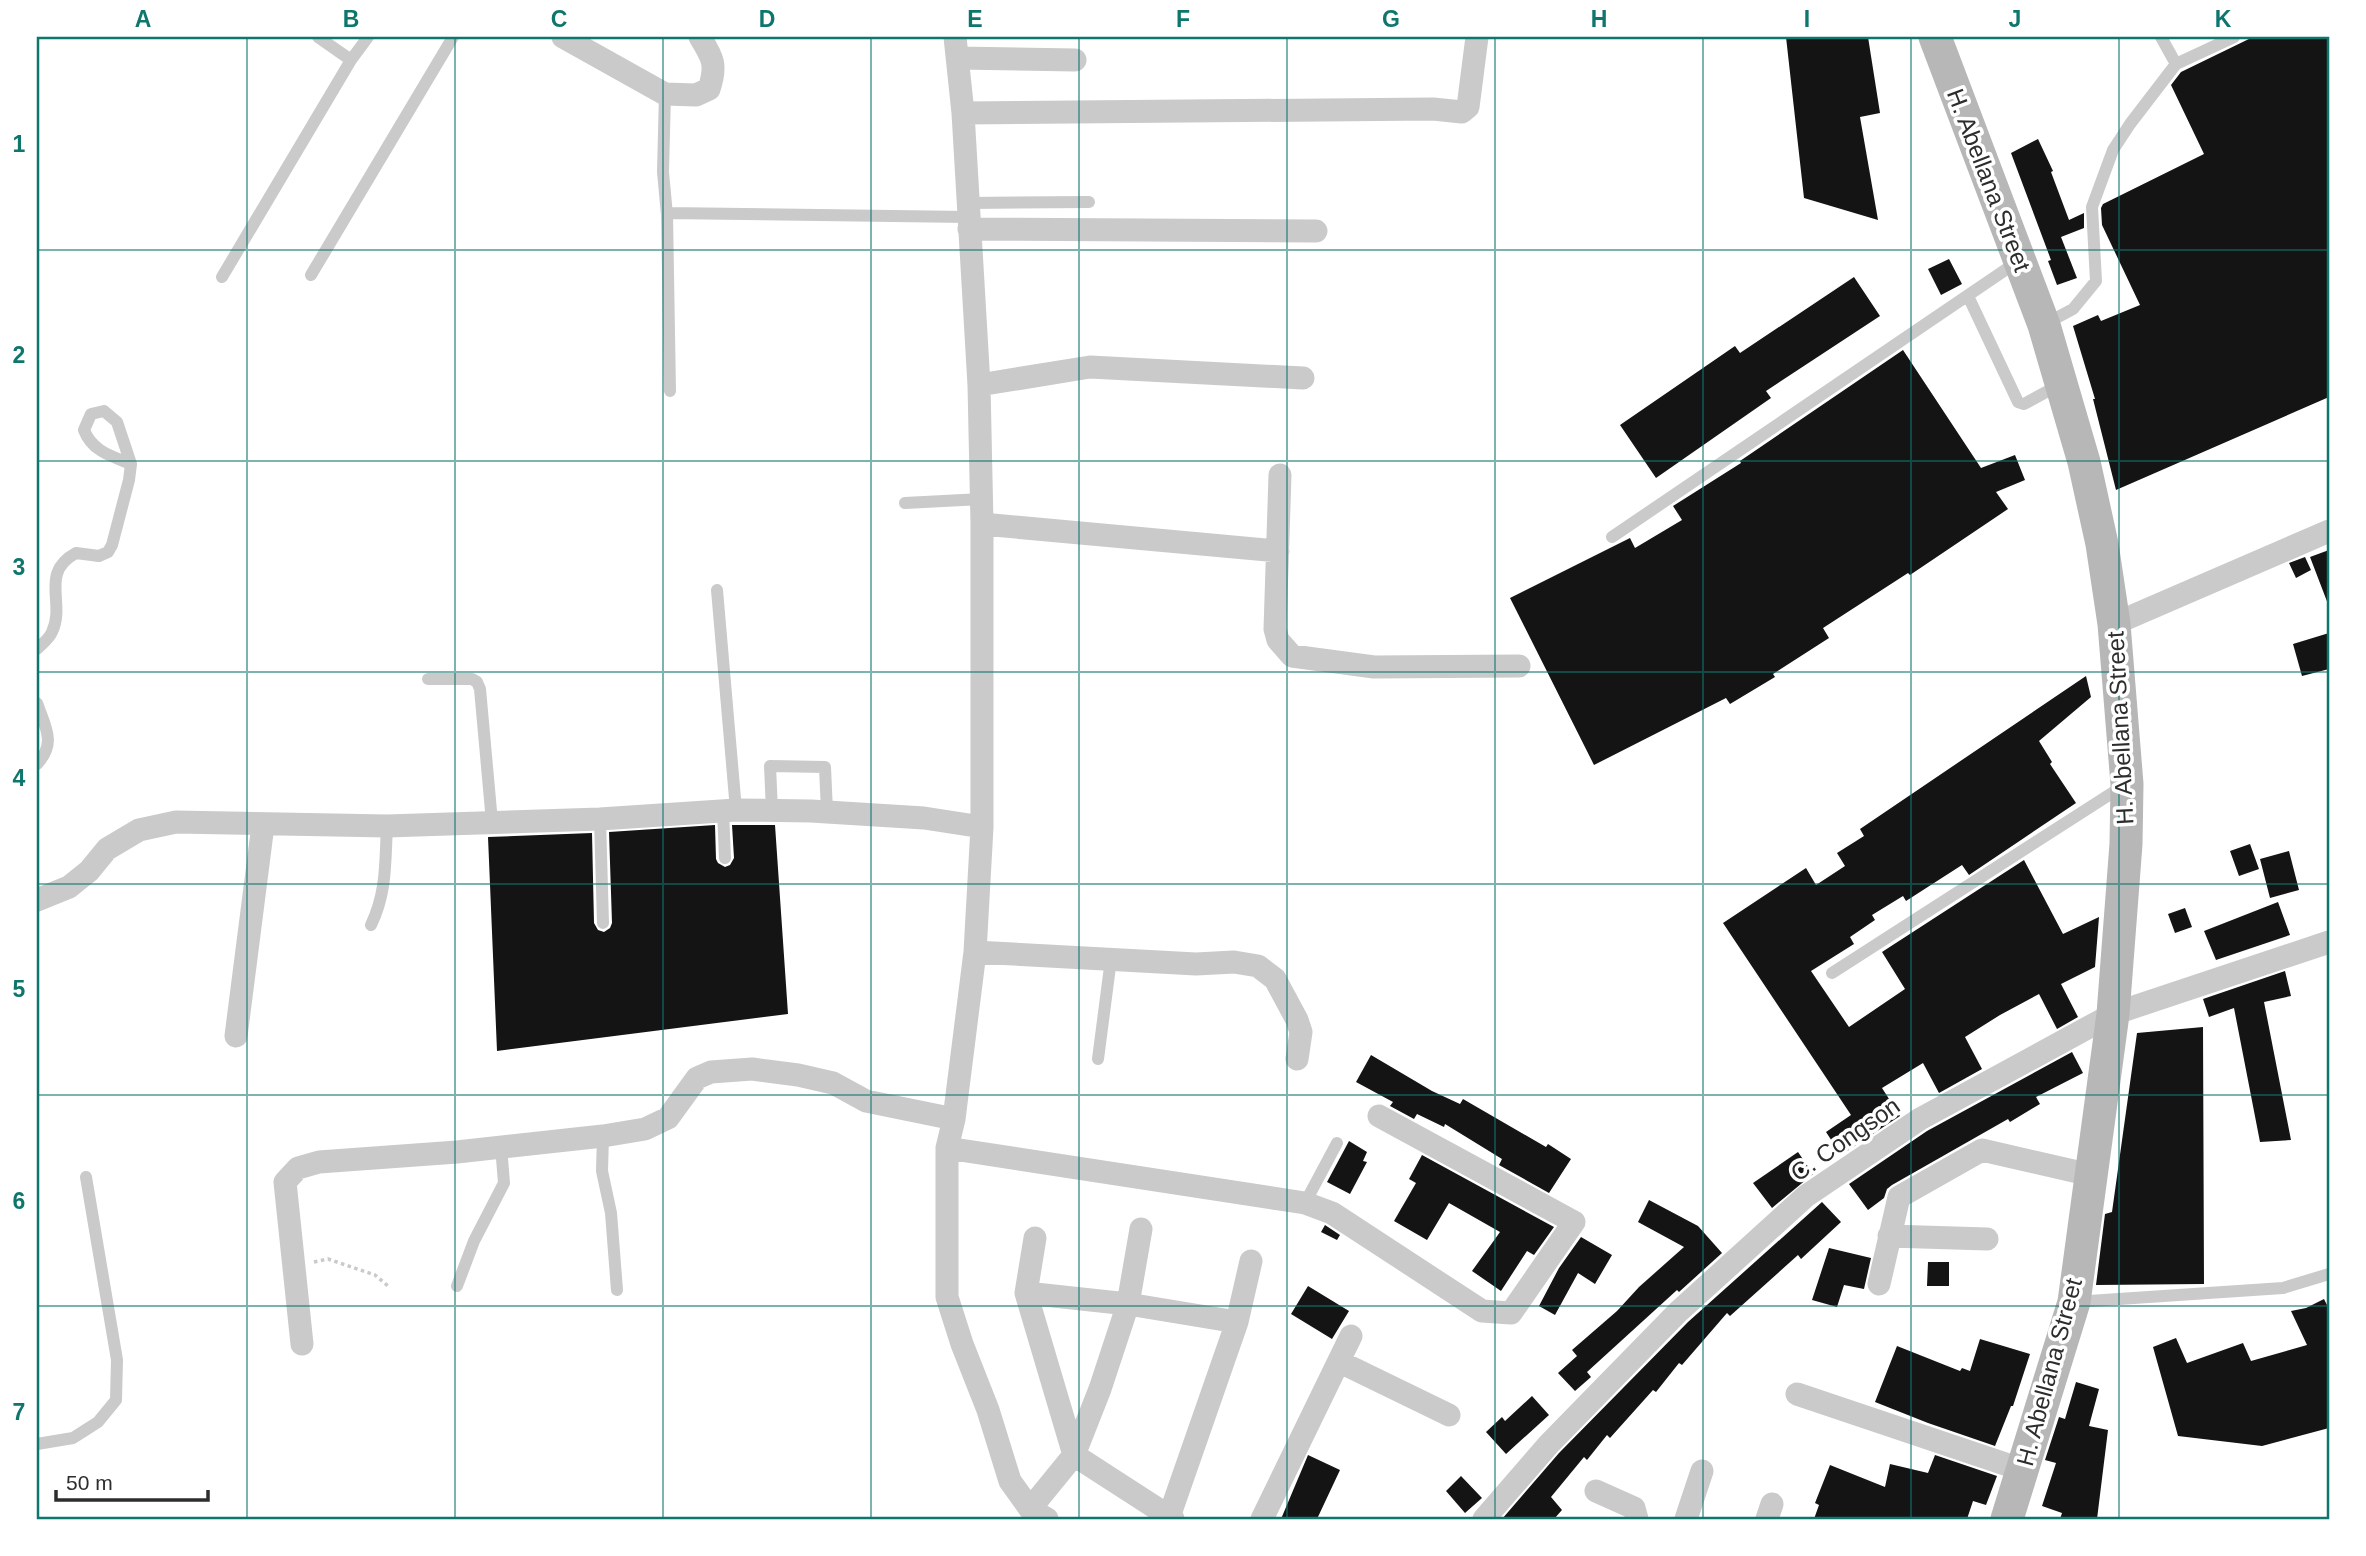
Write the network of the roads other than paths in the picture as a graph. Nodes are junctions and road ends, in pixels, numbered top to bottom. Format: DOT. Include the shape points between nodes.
graph roads {
  1 [pos="318,37"];
  2 [pos="368,37"];
  3 [pos="453,37"];
  4 [pos="563,37"];
  5 [pos="700,37"];
  6 [pos="1477,37"];
  7 [pos="1935,37"];
  8 [pos="2161,37"];
  9 [pos="2234,37"];
  10 [pos="956,48"];
  11 [pos="351,60"];
  12 [pos="1075,60"];
  13 [pos="2176,64"];
  14 [pos="665,93"];
  15 [pos="963,113"];
  16 [pos="1089,202"];
  17 [pos="667,214"];
  18 [pos="968,216"];
  19 [pos="1316,231"];
  20 [pos="2020,261"];
  21 [pos="310,275"];
  22 [pos="222,277"];
  23 [pos="1968,296"];
  24 [pos="2043,325"];
  25 [pos="1303,378"];
  26 [pos="2062,383"];
  27 [pos="979,385"];
  28 [pos="670,391"];
  29 [pos="131,464"];
  30 [pos="1280,475"];
  31 [pos="982,499"];
  32 [pos="905,503"];
  33 [pos="982,524"];
  34 [pos="2329,531"];
  35 [pos="1612,537"];
  36 [pos="1278,551"];
  37 [pos="717,590"];
  38 [pos="2114,624"];
  39 [pos="37,649"];
  40 [pos="1519,666"];
  41 [pos="428,679"];
  42 [pos="37,703"];
  43 [pos="37,764"];
  44 [pos="2127,783"];
  45 [pos="730,810"];
  46 [pos="772,811"];
  47 [pos="827,812"];
  48 [pos="600,819"];
  49 [pos="492,822"];
  50 [pos="263,825"];
  51 [pos="387,826"];
  52 [pos="982,827"];
  53 [pos="725,858"];
  54 [pos="37,900"];
  55 [pos="603,923"];
  56 [pos="371,925"];
  57 [pos="2329,942"];
  58 [pos="975,952"];
  59 [pos="1111,959"];
  60 [pos="1832,973"];
  61 [pos="2113,1014"];
  62 [pos="236,1036"];
  63 [pos="1098,1059"];
  64 [pos="1297,1059"];
  65 [pos="1379,1116"];
  66 [pos="954,1119"];
  67 [pos="603,1136"];
  68 [pos="1337,1143"];
  69 [pos="501,1146"];
  70 [pos="947,1148"];
  71 [pos="2091,1175"];
  72 [pos="86,1177"];
  73 [pos="1305,1203"];
  74 [pos="1141,1229"];
  75 [pos="1889,1236"];
  76 [pos="1035,1238"];
  77 [pos="1987,1238"];
  78 [pos="1251,1261"];
  79 [pos="2329,1274"];
  80 [pos="1879,1284"];
  81 [pos="457,1286"];
  82 [pos="617,1290"];
  83 [pos="1026,1293"];
  84 [pos="2074,1302"];
  85 [pos="1128,1304"];
  86 [pos="1237,1322"];
  87 [pos="1351,1336"];
  88 [pos="302,1344"];
  89 [pos="1340,1362"];
  90 [pos="1797,1394"];
  91 [pos="1449,1415"];
  92 [pos="37,1444"];
  93 [pos="1074,1455"];
  94 [pos="2023,1470"];
  95 [pos="1702,1471"];
  96 [pos="1596,1490"];
  97 [pos="1037,1516"];
  98 [pos="1171,1518"];
  99 [pos="1262,1519"];
  100 [pos="1484,1519"];
  101 [pos="1637,1519"];
  102 [pos="1686,1519"];
  103 [pos="2007,1519"];
  1 -- 11 [label="lane"];
  2 -- 11 [label="lane"];
  3 -- 21 [label="lane"];
  4 -- 14 [label="street"];
  5 -- 14 [label="street" via="712,55 715,72 709,89 696,96"];
  6 -- 15 [label="street" via="1468,107 1462,112"];
  7 -- 20 [label="main road, H. Abellana Street"];
  8 -- 13 [label="lane"];
  9 -- 13 [label="lane"];
  10 -- 12 [label="street"];
  10 -- 15 [label="street"];
  11 -- 22 [label="lane"];
  13 -- 24 [label="lane" via="2113,150 2092,207 2096,281 2073,309"];
  14 -- 17 [label="lane"];
  15 -- 18 [label="street"];
  16 -- 18 [label="lane"];
  17 -- 18 [label="lane"];
  17 -- 28 [label="lane"];
  18 -- 19 [label="street"];
  18 -- 27 [label="street"];
  20 -- 23 [label="lane"];
  20 -- 24 [label="main road, H. Abellana Street"];
  23 -- 26 [label="lane" via="2018,402 2024,404"];
  23 -- 35 [label="lane"];
  24 -- 26 [label="main road, H. Abellana Street"];
  25 -- 27 [label="street" via="1090,367"];
  26 -- 38 [label="main road, H. Abellana Street" via="2102,544"];
  27 -- 31 [label="street"];
  29 -- 39 [label="lane" via="112,545 102,555 76,553 61,563 55,576 54,626"];
  30 -- 36 [label="street"];
  31 -- 32 [label="lane"];
  31 -- 33 [label="street"];
  33 -- 36 [label="street"];
  33 -- 52 [label="street"];
  34 -- 38 [label="street"];
  36 -- 40 [label="street" via="1275,629 1292,656 1374,667"];
  37 -- 45 [label="lane"];
  38 -- 44 [label="main road, H. Abellana Street"];
  41 -- 49 [label="lane" via="477,682"];
  42 -- 43 [label="lane" via="49,741"];
  44 -- 60 [label="lane"];
  44 -- 61 [label="main road, H. Abellana Street"];
  45 -- 46 [label="street"];
  45 -- 48 [label="street"];
  45 -- 53 [label="lane"];
  46 -- 47 [label="street"];
  46 -- 47 [label="lane" via="770,766 825,767"];
  47 -- 52 [label="street"];
  48 -- 49 [label="street"];
  48 -- 55 [label="lane"];
  49 -- 51 [label="street"];
  50 -- 51 [label="street"];
  50 -- 54 [label="street" via="176,822 139,830 107,849 69,887"];
  50 -- 62 [label="street"];
  51 -- 56 [label="lane" via="384,892"];
  52 -- 58 [label="street"];
  57 -- 61 [label="street, C. Congson"];
  58 -- 59 [label="street"];
  58 -- 66 [label="street"];
  59 -- 63 [label="lane"];
  59 -- 64 [label="street" via="1258,966 1275,979 1297,1020 1301,1032"];
  61 -- 71 [label="main road, H. Abellana Street"];
  61 -- 100 [label="street, C. Congson" via="1920,1119 1805,1196 1678,1312 1549,1444"];
  65 -- 73 [label="street" via="1574,1222 1511,1312 1482,1311 1332,1213"];
  66 -- 67 [label="street" via="866,1101 833,1083 798,1074 752,1069 711,1072 697,1078 668,1118 645,1129"];
  66 -- 70 [label="street"];
  67 -- 69 [label="street"];
  67 -- 82 [label="lane"];
  68 -- 73 [label="lane"];
  69 -- 81 [label="lane" via="504,1184"];
  69 -- 88 [label="street" via="319,1162 298,1168 285,1182"];
  70 -- 73 [label="street"];
  70 -- 97 [label="street" via="947,1297 1010,1481"];
  71 -- 75 [label="street" via="1982,1150 1899,1197"];
  71 -- 84 [label="main road, H. Abellana Street"];
  72 -- 92 [label="lane" via="117,1360 116,1399 98,1422 73,1437"];
  74 -- 85 [label="street"];
  75 -- 77 [label="street"];
  75 -- 80 [label="street"];
  76 -- 83 [label="street"];
  78 -- 86 [label="street"];
  79 -- 84 [label="lane" via="2283,1289"];
  83 -- 85 [label="street"];
  83 -- 93 [label="street"];
  84 -- 94 [label="main road, H. Abellana Street"];
  85 -- 86 [label="street"];
  85 -- 93 [label="street"];
  86 -- 98 [label="street"];
  87 -- 89 [label="street"];
  89 -- 91 [label="street"];
  89 -- 99 [label="street"];
  90 -- 94 [label="street"];
  93 -- 97 [label="street"];
  93 -- 98 [label="street"];
  94 -- 103 [label="main road, H. Abellana Street"];
  95 -- 102 [label="street"];
  96 -- 101 [label="street" via="1634,1508"];
}
